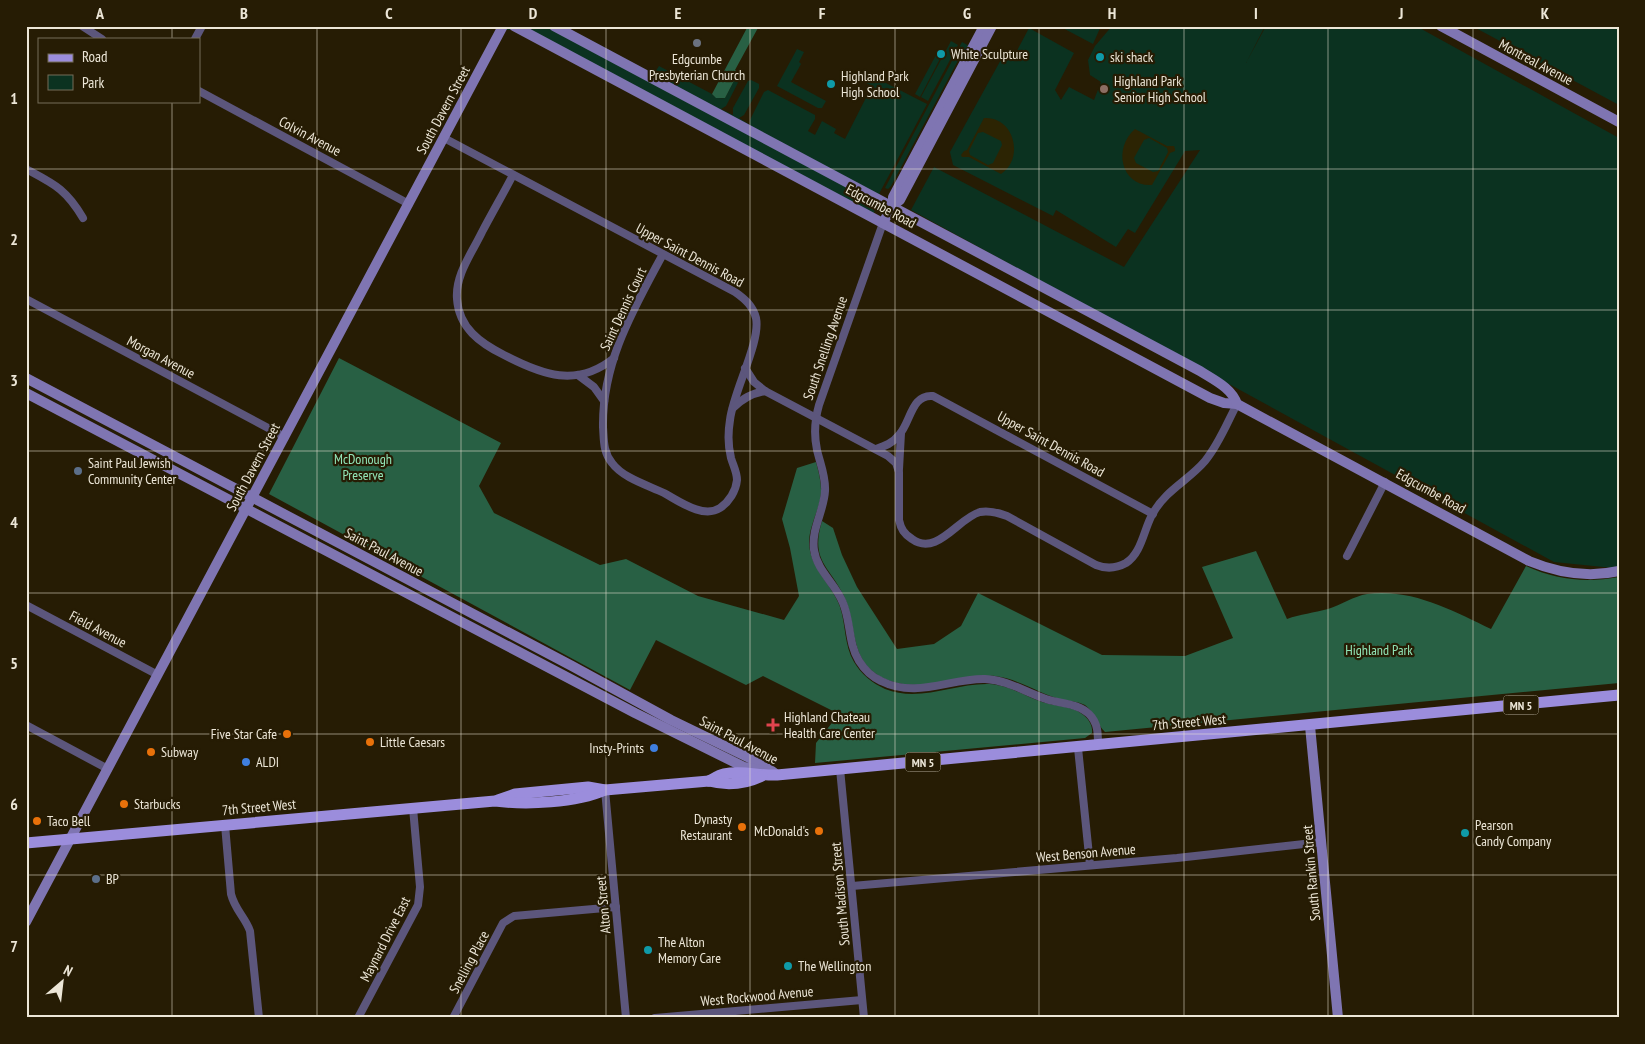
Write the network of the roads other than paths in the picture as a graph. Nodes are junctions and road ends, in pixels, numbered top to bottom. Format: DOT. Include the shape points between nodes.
graph roads {
  1 [pos="82,26"];
  2 [pos="202,26"];
  3 [pos="503,26"];
  4 [pos="514,26"];
  5 [pos="554,26"];
  6 [pos="984,26"];
  7 [pos="992,26"];
  8 [pos="1441,26"];
  9 [pos="100,38"];
  10 [pos="196,38"];
  11 [pos="200,92"];
  12 [pos="1619,122"];
  13 [pos="444,138"];
  14 [pos="26,169"];
  15 [pos="513,174"];
  16 [pos="409,204"];
  17 [pos="892,206"];
  18 [pos="83,218"];
  19 [pos="884,223"];
  20 [pos="663,254"];
  21 [pos="26,299"];
  22 [pos="614,358"];
  23 [pos="745,368"];
  24 [pos="578,375"];
  25 [pos="26,378"];
  26 [pos="765,390"];
  27 [pos="26,392"];
  28 [pos="604,401"];
  29 [pos="1238,404"];
  30 [pos="732,409"];
  31 [pos="817,419"];
  32 [pos="901,433"];
  33 [pos="285,437"];
  34 [pos="876,450"];
  35 [pos="898,472"];
  36 [pos="1385,482"];
  37 [pos="252,498"];
  38 [pos="246,510"];
  39 [pos="1152,514"];
  40 [pos="1346,556"];
  41 [pos="1619,571"];
  42 [pos="26,605"];
  43 [pos="158,675"];
  44 [pos="1619,695"];
  45 [pos="26,725"];
  46 [pos="1310,726"];
  47 [pos="1098,745"];
  48 [pos="1078,748"];
  49 [pos="108,768"];
  50 [pos="840,769"];
  51 [pos="777,775"];
  52 [pos="605,790"];
  53 [pos="413,808"];
  54 [pos="225,825"];
  55 [pos="71,840"];
  56 [pos="1322,842"];
  57 [pos="26,843"];
  58 [pos="1090,865"];
  59 [pos="852,886"];
  60 [pos="616,907"];
  61 [pos="26,922"];
  62 [pos="862,1000"];
  63 [pos="259,1018"];
  64 [pos="358,1018"];
  65 [pos="453,1018"];
  66 [pos="626,1018"];
  67 [pos="655,1018"];
  68 [pos="864,1018"];
  69 [pos="1338,1018"];
  1 -- 9 [label="street"];
  2 -- 10 [label="street"];
  3 -- 13 [label="street, South Davern Street"];
  4 -- 19 [label="street, Edgcumbe Road"];
  5 -- 17 [label="street, Edgcumbe Road"];
  6 -- 17 [label="street, South Snelling Avenue" via="893,197"];
  7 -- 17 [label="street, South Snelling Avenue" via="900,200"];
  8 -- 12 [label="street, Montreal Avenue"];
  11 -- 16 [label="street, Colvin Avenue"];
  13 -- 15 [label="street, Upper Saint Dennis Road"];
  13 -- 16 [label="street, South Davern Street"];
  14 -- 18 [label="street" via="58,186 74,202"];
  15 -- 20 [label="street, Upper Saint Dennis Road"];
  15 -- 24 [label="street" via="463,269 457,289 459,310 470,333 487,346 535,370"];
  16 -- 33 [label="street, South Davern Street"];
  17 -- 19 [label="street, South Snelling Avenue"];
  17 -- 29 [label="street, Edgcumbe Road" via="1200,371 1235,395"];
  19 -- 29 [label="street, Edgcumbe Road" via="1210,398"];
  19 -- 31 [label="street, South Snelling Avenue" via="819,405"];
  20 -- 22 [label="street, Saint Dennis Court" via="633,310"];
  20 -- 23 [label="street, Upper Saint Dennis Road" via="735,292 749,304 756,318 756,333"];
  21 -- 33 [label="street, Morgan Avenue"];
  22 -- 24 [label="street" via="601,368"];
  22 -- 28 [label="street, Saint Dennis Court"];
  23 -- 26 [label="street" via="754,382"];
  23 -- 30 [label="street, Upper Saint Dennis Road"];
  24 -- 28 [label="street" via="594,387"];
  25 -- 37 [label="street, Saint Paul Avenue"];
  26 -- 30 [label="street" via="741,399"];
  26 -- 31 [label="street"];
  27 -- 38 [label="street, Saint Paul Avenue"];
  28 -- 30 [label="street, Saint Dennis Court" via="605,451 618,470 692,508 705,511 718,510 730,500 737,480 729,443"];
  29 -- 36 [label="street, Edgcumbe Road"];
  29 -- 39 [label="street" via="1206,460 1174,488"];
  31 -- 34 [label="street"];
  31 -- 47 [label="street, South Snelling Avenue" via="816,440 826,484 814,534 815,552 819,565 843,602 852,647 863,667 880,681 903,688 936,687 986,679 1014,684 1045,699 1087,712 1097,728"];
  32 -- 34 [label="street, Upper Saint Dennis Road"];
  32 -- 35 [label="street"];
  32 -- 39 [label="street, Upper Saint Dennis Road" via="920,398 938,397"];
  33 -- 37 [label="street, South Davern Street"];
  34 -- 35 [label="street" via="896,463"];
  35 -- 39 [label="street" via="900,527 911,539 925,544 938,540 978,512 996,512 1096,565 1114,567 1127,562 1136,553"];
  36 -- 40 [label="street"];
  36 -- 41 [label="street, Edgcumbe Road" via="1540,566 1581,574"];
  37 -- 38 [label="street, South Davern Street"];
  37 -- 51 [label="street, Saint Paul Avenue" via="671,720 764,765"];
  38 -- 43 [label="street, South Davern Street"];
  38 -- 51 [label="street, Saint Paul Avenue" via="635,713 744,767"];
  42 -- 43 [label="street, Field Avenue"];
  43 -- 49 [label="street, South Davern Street"];
  44 -- 46 [label="main road, 7th Street West / MN 5"];
  45 -- 49 [label="street"];
  46 -- 47 [label="main road, 7th Street West / MN 5"];
  46 -- 56 [label="street, South Rankin Street"];
  47 -- 48 [label="main road, 7th Street West / MN 5"];
  48 -- 50 [label="main road, 7th Street West / MN 5"];
  48 -- 58 [label="street"];
  49 -- 55 [label="street, South Davern Street"];
  50 -- 51 [label="main road, 7th Street West / MN 5"];
  50 -- 59 [label="street, South Madison Street"];
  51 -- 52 [label="main road, 7th Street West / MN 5" via="723,774 709,781"];
  52 -- 53 [label="main road, 7th Street West / MN 5" via="591,796 530,803 495,801"];
  52 -- 60 [label="street, Alton Street"];
  53 -- 54 [label="main road, 7th Street West / MN 5"];
  53 -- 64 [label="street, Maynard Drive East" via="420,887 418,905"];
  54 -- 55 [label="main road, 7th Street West / MN 5"];
  54 -- 63 [label="street" via="231,894 250,931"];
  55 -- 57 [label="main road, 7th Street West / MN 5"];
  55 -- 61 [label="street, South Davern Street"];
  56 -- 58 [label="street, West Benson Avenue"];
  56 -- 69 [label="street, South Rankin Street"];
  58 -- 59 [label="street, West Benson Avenue"];
  59 -- 62 [label="street, South Madison Street"];
  60 -- 65 [label="street, Snelling Place" via="508,919"];
  60 -- 66 [label="street, Alton Street"];
  62 -- 67 [label="street, West Rockwood Avenue"];
  62 -- 68 [label="street, South Madison Street"];
}
